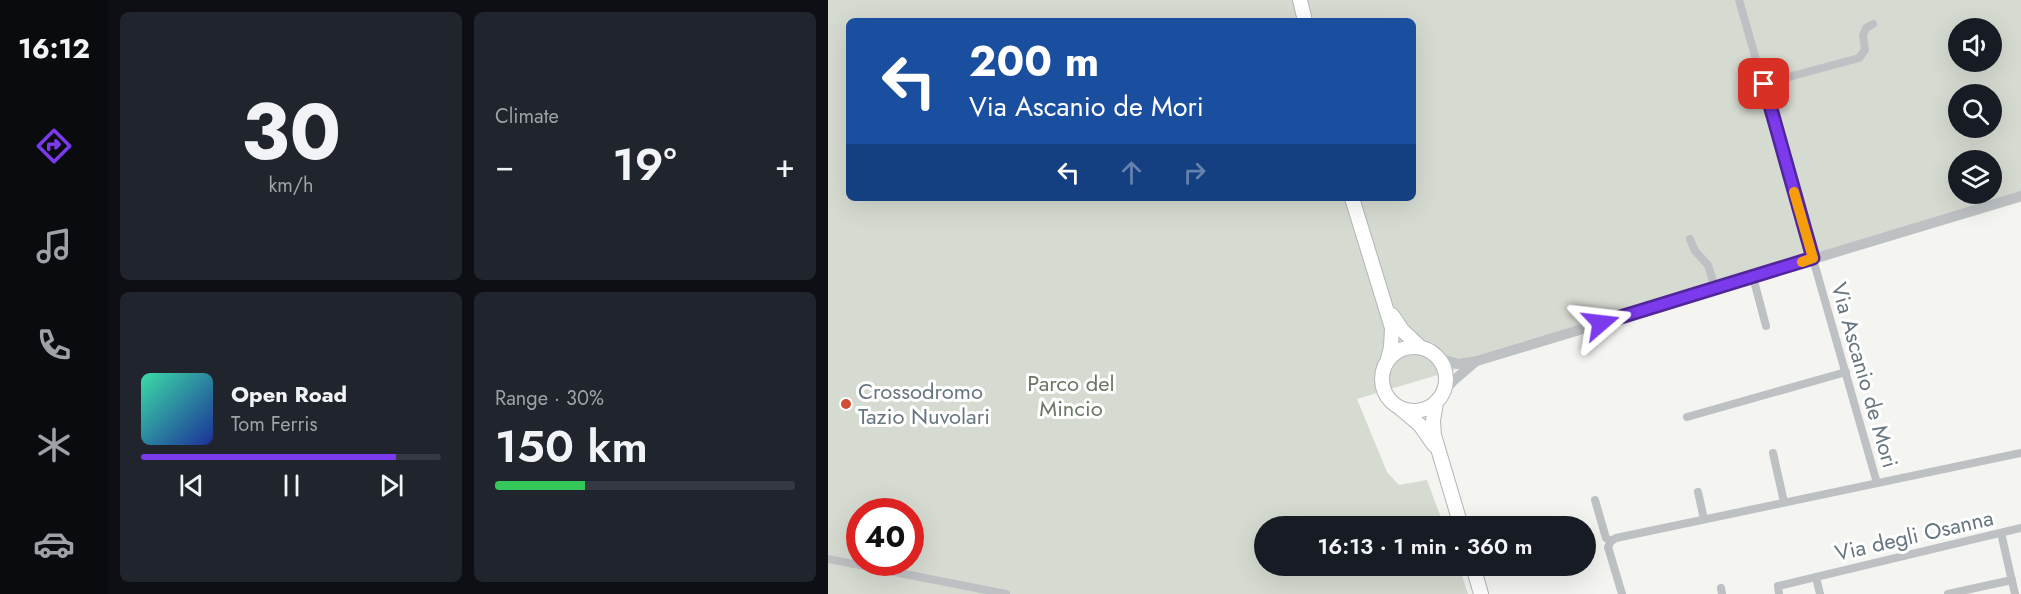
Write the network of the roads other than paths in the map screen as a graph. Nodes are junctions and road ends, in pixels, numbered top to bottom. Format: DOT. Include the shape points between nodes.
graph roads {
  1 [pos="1300,0"];
  2 [pos="1739,0"];
  3 [pos="1304,18"];
  4 [pos="1873,24"];
  5 [pos="1764,84"];
  6 [pos="2021,196"];
  7 [pos="1353,201"];
  8 [pos="1690,239"];
  9 [pos="1813,258"];
  10 [pos="1753,277"];
  11 [pos="1715,288"];
  12 [pos="1385,303"];
  13 [pos="1766,326"];
  14 [pos="1420,347"];
  15 [pos="1439,358"];
  16 [pos="1388,359"];
  17 [pos="1477,361"];
  18 [pos="1846,372"];
  19 [pos="1439,398"];
  20 [pos="1401,409"];
  21 [pos="1687,417"];
  22 [pos="1439,453"];
  23 [pos="1773,453"];
  24 [pos="2021,453"];
  25 [pos="1877,483"];
  26 [pos="1698,492"];
  27 [pos="1595,500"];
  28 [pos="1784,502"];
  29 [pos="1458,516"];
  30 [pos="1704,519"];
  31 [pos="2021,528"];
  32 [pos="2001,533"];
  33 [pos="1611,541"];
  34 [pos="828,559"];
  35 [pos="1476,576"];
  36 [pos="1816,577"];
  37 [pos="2012,580"];
  38 [pos="1006,594"];
  39 [pos="1481,594"];
  40 [pos="1622,594"];
  41 [pos="1779,594"];
  42 [pos="1820,594"];
  43 [pos="1948,594"];
  44 [pos="2015,594"];
  1 -- 3 [label="main road"];
  2 -- 5 [label="street, Via Ascanio de Mori"];
  4 -- 5 [label="street" via="1863,35 1865,50 1859,58"];
  5 -- 9 [label="street, Via Ascanio de Mori"];
  6 -- 9 [label="street"];
  7 -- 12 [label="main road"];
  8 -- 11 [label="street" via="1708,266"];
  9 -- 10 [label="street"];
  9 -- 18 [label="street, Via Ascanio de Mori"];
  10 -- 11 [label="street"];
  10 -- 13 [label="street"];
  11 -- 17 [label="street"];
  12 -- 14 [label="main road" via="1402,330"];
  12 -- 16 [label="main road" via="1392,336"];
  14 -- 15 [label="main road"];
  14 -- 16 [label="main road" via="1407,347"];
  15 -- 17 [label="street" via="1458,364"];
  15 -- 19 [label="main road" via="1446,376"];
  16 -- 20 [label="main road" via="1381,374 1382,386 1388,399"];
  17 -- 19 [label="street"];
  18 -- 21 [label="street"];
  18 -- 25 [label="street, Via Ascanio de Mori"];
  19 -- 20 [label="main road" via="1421,411"];
  19 -- 22 [label="main road" via="1433,421"];
  20 -- 22 [label="main road" via="1420,425"];
  22 -- 29 [label="main road"];
  23 -- 28 [label="street"];
  24 -- 25 [label="street"];
  25 -- 28 [label="street"];
  26 -- 30 [label="street"];
  27 -- 33 [label="street" via="1606,538"];
  28 -- 30 [label="street"];
  30 -- 33 [label="street"];
  31 -- 32 [label="street, Via degli Osanna"];
  32 -- 36 [label="street, Via degli Osanna"];
  32 -- 37 [label="street"];
  33 -- 40 [label="street" via="1608,547"];
  34 -- 38 [label="street"];
  35 -- 39 [label="main road"];
  36 -- 41 [label="street, Via degli Osanna" via="1778,586"];
  36 -- 42 [label="street"];
  37 -- 43 [label="street"];
  37 -- 44 [label="street"];
}
